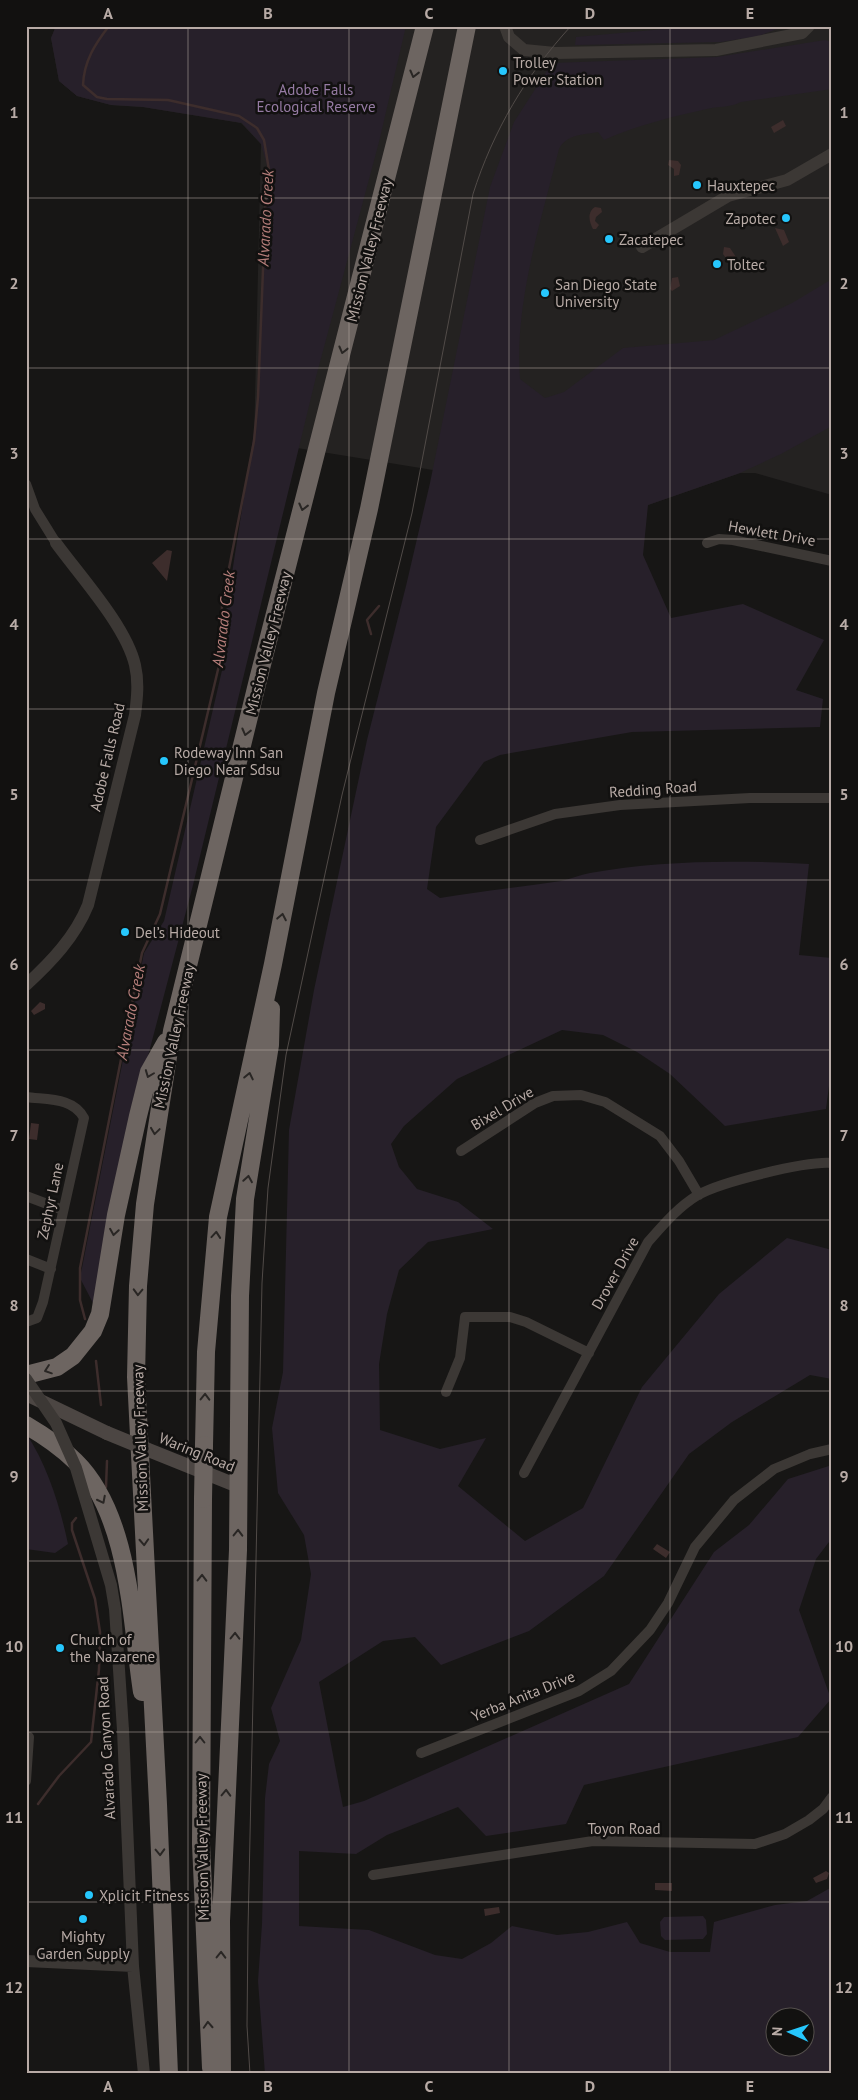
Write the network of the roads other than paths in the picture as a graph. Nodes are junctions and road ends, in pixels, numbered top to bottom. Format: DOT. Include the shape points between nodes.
graph roads {
  1 [pos="425,26"];
  2 [pos="467,26"];
  3 [pos="505,26"];
  4 [pos="809,26"];
  5 [pos="832,154"];
  6 [pos="642,247"];
  7 [pos="26,484"];
  8 [pos="56,543"];
  9 [pos="707,543"];
  10 [pos="832,561"];
  11 [pos="832,798"];
  12 [pos="480,840"];
  13 [pos="273,964"];
  14 [pos="26,986"];
  15 [pos="172,1031"];
  16 [pos="26,1096"];
  17 [pos="461,1151"];
  18 [pos="832,1163"];
  19 [pos="699,1195"];
  20 [pos="26,1196"];
  21 [pos="64,1210"];
  22 [pos="26,1259"];
  23 [pos="51,1269"];
  24 [pos="26,1322"];
  25 [pos="589,1353"];
  26 [pos="26,1377"];
  27 [pos="446,1392"];
  28 [pos="26,1394"];
  29 [pos="26,1402"];
  30 [pos="62,1413"];
  31 [pos="26,1425"];
  32 [pos="832,1450"];
  33 [pos="524,1474"];
  34 [pos="238,1486"];
  35 [pos="29,1737"];
  36 [pos="421,1753"];
  37 [pos="26,1781"];
  38 [pos="832,1797"];
  39 [pos="158,1804"];
  40 [pos="373,1875"];
  41 [pos="26,1961"];
  42 [pos="132,1966"];
  43 [pos="144,2074"];
  44 [pos="169,2074"];
  45 [pos="211,2074"];
  46 [pos="222,2074"];
  1 -- 15 [label="highway, Mission Valley Freeway, one-way"];
  13 -- 2 [label="highway, Mission Valley Freeway, one-way" via="326,693 369,509"];
  3 -- 4 [label="street" via="509,37 524,50 555,53 716,50 792,36"];
  5 -- 6 [label="street" via="786,180 728,196"];
  7 -- 8 [label="street, Adobe Falls Road" via="35,509"];
  8 -- 14 [label="street, Adobe Falls Road" via="127,643 136,666 138,695 88,906 76,929 48,965"];
  9 -- 10 [label="street, Hewlett Drive" via="719,539 734,540"];
  11 -- 12 [label="street, Redding Road" via="750,798 620,805 555,814"];
  34 -- 13 [label="highway, one-way" via="240,1296 245,1199 270,1045"];
  45 -- 13 [label="highway, Mission Valley Freeway, one-way, bridge" via="201,1844 206,1352 218,1217"];
  15 -- 26 [label="highway, one-way" via="149,1072 116,1216 100,1314 93,1331 73,1356 57,1367"];
  15 -- 39 [label="highway, Mission Valley Freeway, one-way" via="145,1204 138,1286 136,1377"];
  16 -- 21 [label="street, Zephyr Lane" via="68,1103 79,1108 84,1118"];
  17 -- 19 [label="street, Bixel Drive" via="544,1099 563,1095 589,1096 605,1102 660,1136"];
  18 -- 19 [label="street, Drover Drive" via="807,1164 720,1185"];
  19 -- 25 [label="street, Drover Drive" via="672,1216 648,1242"];
  20 -- 21 [label="street"];
  21 -- 23 [label="street, Zephyr Lane"];
  22 -- 23 [label="street"];
  23 -- 24 [label="street, Zephyr Lane" via="37,1318"];
  25 -- 27 [label="street" via="510,1317 465,1317 460,1358"];
  25 -- 33 [label="street, Drover Drive"];
  26 -- 42 [label="street, Alvarado Canyon Road, bridge" via="56,1423 76,1468 111,1585 123,1730"];
  28 -- 30 [label="main road, Waring Road"];
  29 -- 30 [label="main road, Waring Road"];
  30 -- 34 [label="main road, Waring Road, bridge"];
  31 -- 39 [label="highway, one-way" via="76,1462 98,1493 115,1527 125,1568"];
  32 -- 36 [label="street, Yerba Anita Drive" via="810,1454 774,1469 734,1500 695,1548 668,1603 650,1630 611,1671 579,1691"];
  46 -- 34 [label="highway, one-way" via="221,1921 229,1713 234,1664"];
  35 -- 37 [label="street"];
  38 -- 40 [label="street, Toyon Road" via="809,1820 785,1834 755,1844 593,1841"];
  39 -- 44 [label="highway, Mission Valley Freeway, one-way"];
  41 -- 42 [label="street"];
  42 -- 43 [label="street, Alvarado Canyon Road"];
}
